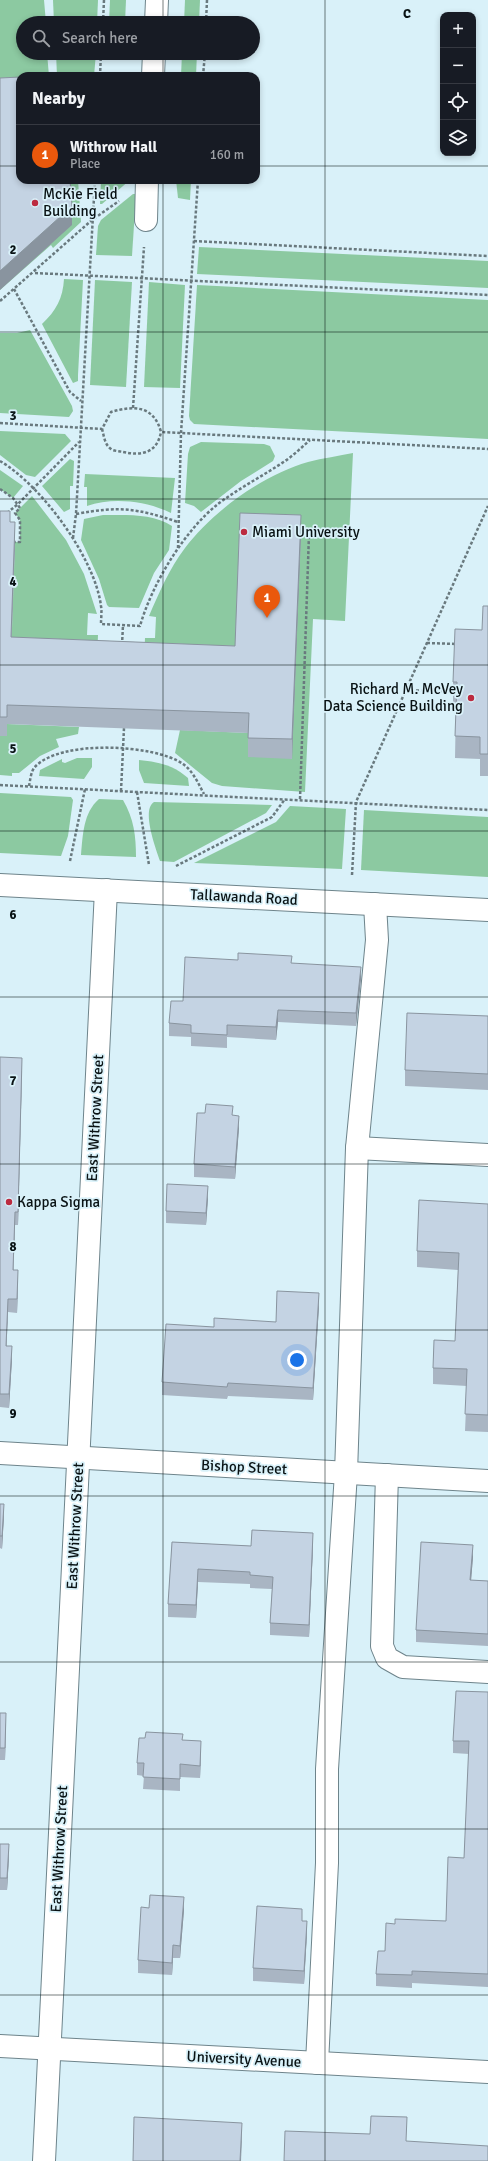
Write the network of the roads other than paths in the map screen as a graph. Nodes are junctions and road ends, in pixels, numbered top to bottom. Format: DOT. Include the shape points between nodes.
graph roads {
  1 [pos="157,0"];
  2 [pos="156,16"];
  3 [pos="154,60"];
  4 [pos="153,72"];
  5 [pos="147,184"];
  6 [pos="146,220"];
  7 [pos="0,885"];
  8 [pos="106,890"];
  9 [pos="375,904"];
  10 [pos="488,910"];
  11 [pos="357,1148"];
  12 [pos="488,1155"];
  13 [pos="0,1453"];
  14 [pos="78,1458"];
  15 [pos="346,1473"];
  16 [pos="387,1475"];
  17 [pos="488,1481"];
  18 [pos="488,1672"];
  19 [pos="0,2046"];
  20 [pos="50,2049"];
  21 [pos="317,2063"];
  22 [pos="488,2072"];
  23 [pos="44,2161"];
  1 -- 2 [label="street"];
  3 -- 4 [label="street"];
  5 -- 6 [label="street"];
  7 -- 8 [label="street, Tallawanda Road"];
  8 -- 9 [label="street, Tallawanda Road"];
  8 -- 14 [label="street, East Withrow Street"];
  9 -- 10 [label="street, Tallawanda Road"];
  9 -- 11 [label="street" via="377,940"];
  11 -- 12 [label="street"];
  11 -- 15 [label="street"];
  13 -- 14 [label="street, Bishop Street"];
  14 -- 15 [label="street, Bishop Street"];
  14 -- 20 [label="street, East Withrow Street"];
  15 -- 16 [label="street, Bishop Street"];
  15 -- 21 [label="street" via="327,1770 327,1863"];
  16 -- 17 [label="street, Bishop Street"];
  16 -- 18 [label="street" via="382,1646 387,1658 403,1667"];
  19 -- 20 [label="street, University Avenue"];
  20 -- 21 [label="street, University Avenue"];
  20 -- 23 [label="street, East Withrow Street"];
  21 -- 22 [label="street, University Avenue"];
}
